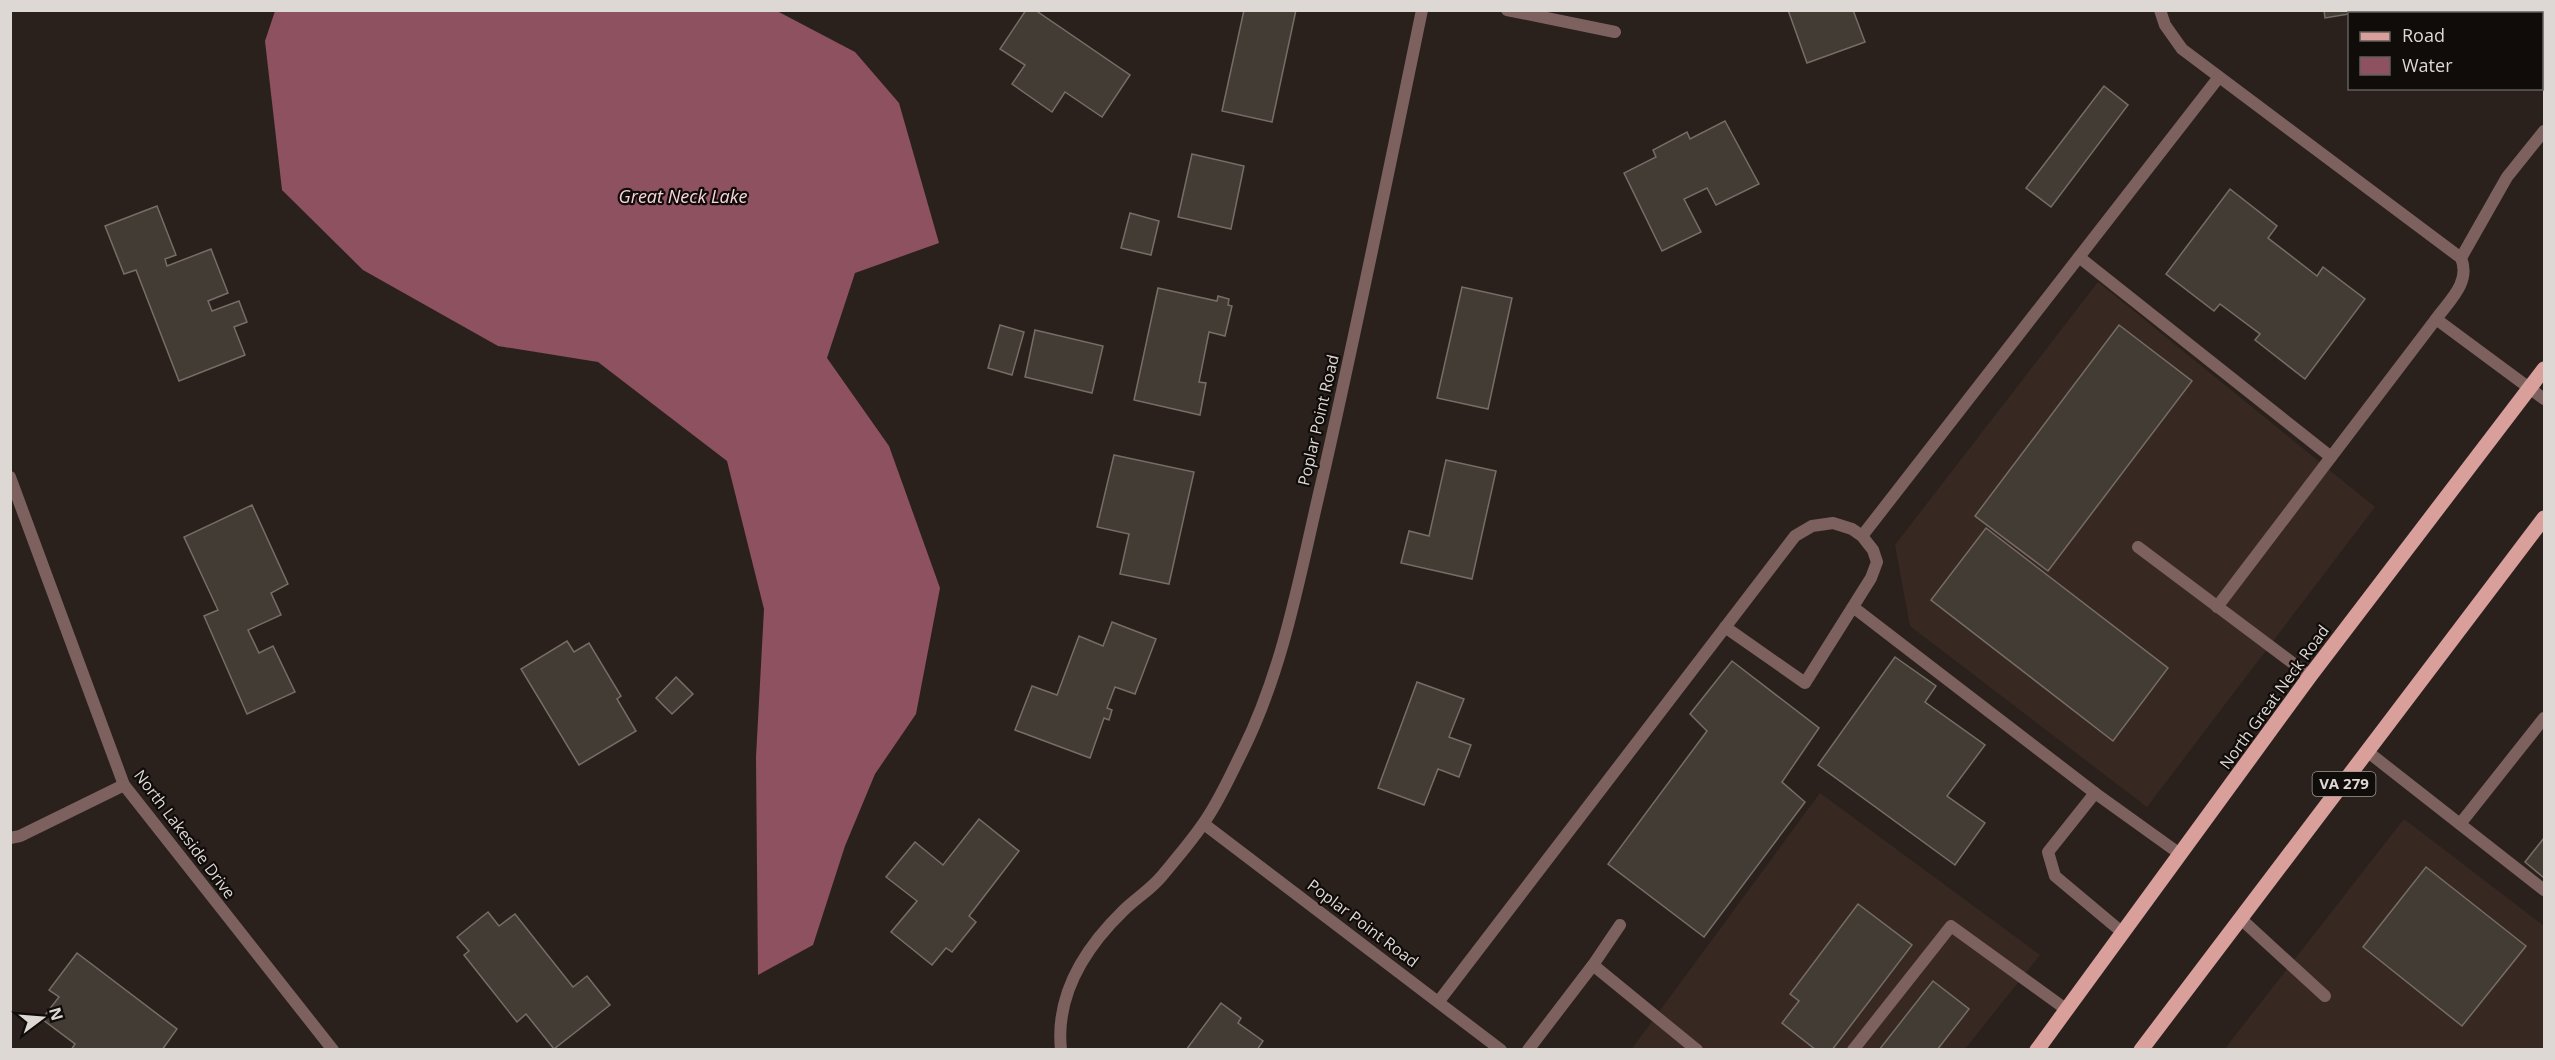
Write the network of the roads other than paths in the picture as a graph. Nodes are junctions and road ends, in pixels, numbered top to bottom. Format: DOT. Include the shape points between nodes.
graph roads {
  1 [pos="1422,10"];
  2 [pos="1507,10"];
  3 [pos="2160,10"];
  4 [pos="1615,32"];
  5 [pos="2219,77"];
  6 [pos="2544,131"];
  7 [pos="2079,257"];
  8 [pos="2461,258"];
  9 [pos="2436,319"];
  10 [pos="2544,369"];
  11 [pos="2530,388"];
  12 [pos="2544,399"];
  13 [pos="2331,457"];
  14 [pos="10,477"];
  15 [pos="2544,518"];
  16 [pos="1862,536"];
  17 [pos="2138,547"];
  18 [pos="1853,607"];
  19 [pos="2217,607"];
  20 [pos="1725,627"];
  21 [pos="2310,676"];
  22 [pos="2544,718"];
  23 [pos="2368,752"];
  24 [pos="124,785"];
  25 [pos="2095,793"];
  26 [pos="1204,824"];
  27 [pos="2460,824"];
  28 [pos="10,838"];
  29 [pos="2180,854"];
  30 [pos="2544,890"];
  31 [pos="2241,919"];
  32 [pos="1620,925"];
  33 [pos="2123,933"];
  34 [pos="1593,965"];
  35 [pos="2325,996"];
  36 [pos="1439,1001"];
  37 [pos="2067,1010"];
  38 [pos="333,1050"];
  39 [pos="1061,1050"];
  40 [pos="1501,1050"];
  41 [pos="1528,1050"];
  42 [pos="1697,1050"];
  43 [pos="1853,1050"];
  44 [pos="2037,1050"];
  45 [pos="2141,1050"];
  1 -- 26 [label="street, Poplar Point Road" via="1342,395 1288,626 1244,747"];
  2 -- 4 [label="street"];
  3 -- 5 [label="street" via="2165,25 2182,49"];
  5 -- 7 [label="street"];
  5 -- 8 [label="street"];
  6 -- 8 [label="street" via="2507,177"];
  7 -- 13 [label="street"];
  7 -- 16 [label="street"];
  8 -- 9 [label="street" via="2464,280"];
  9 -- 11 [label="street"];
  9 -- 13 [label="street"];
  10 -- 11 [label="main road, North Great Neck Road"];
  11 -- 12 [label="street"];
  11 -- 21 [label="main road, North Great Neck Road"];
  13 -- 19 [label="street"];
  14 -- 24 [label="street, North Lakeside Drive"];
  15 -- 23 [label="main road, VA 279"];
  16 -- 18 [label="street" via="1877,562 1872,578"];
  16 -- 20 [label="street" via="1833,523 1812,526 1795,536"];
  17 -- 19 [label="street"];
  18 -- 20 [label="street" via="1805,683"];
  18 -- 25 [label="street"];
  19 -- 21 [label="street"];
  20 -- 36 [label="street"];
  21 -- 29 [label="main road, North Great Neck Road"];
  22 -- 27 [label="street"];
  23 -- 27 [label="street"];
  23 -- 31 [label="main road, VA 279"];
  24 -- 28 [label="street"];
  24 -- 38 [label="street, North Lakeside Drive"];
  25 -- 29 [label="street"];
  25 -- 33 [label="street" via="2048,852 2055,876"];
  26 -- 36 [label="street, Poplar Point Road"];
  26 -- 39 [label="street, Poplar Point Road" via="1157,881 1122,911 1089,949 1065,997 1059,1036"];
  27 -- 30 [label="street"];
  29 -- 33 [label="main road, North Great Neck Road"];
  31 -- 35 [label="street"];
  31 -- 45 [label="main road, VA 279"];
  32 -- 34 [label="street"];
  33 -- 37 [label="main road, North Great Neck Road"];
  34 -- 41 [label="street"];
  34 -- 42 [label="street"];
  36 -- 40 [label="street, Poplar Point Road"];
  37 -- 43 [label="street" via="1951,926"];
  37 -- 44 [label="main road, North Great Neck Road"];
}
